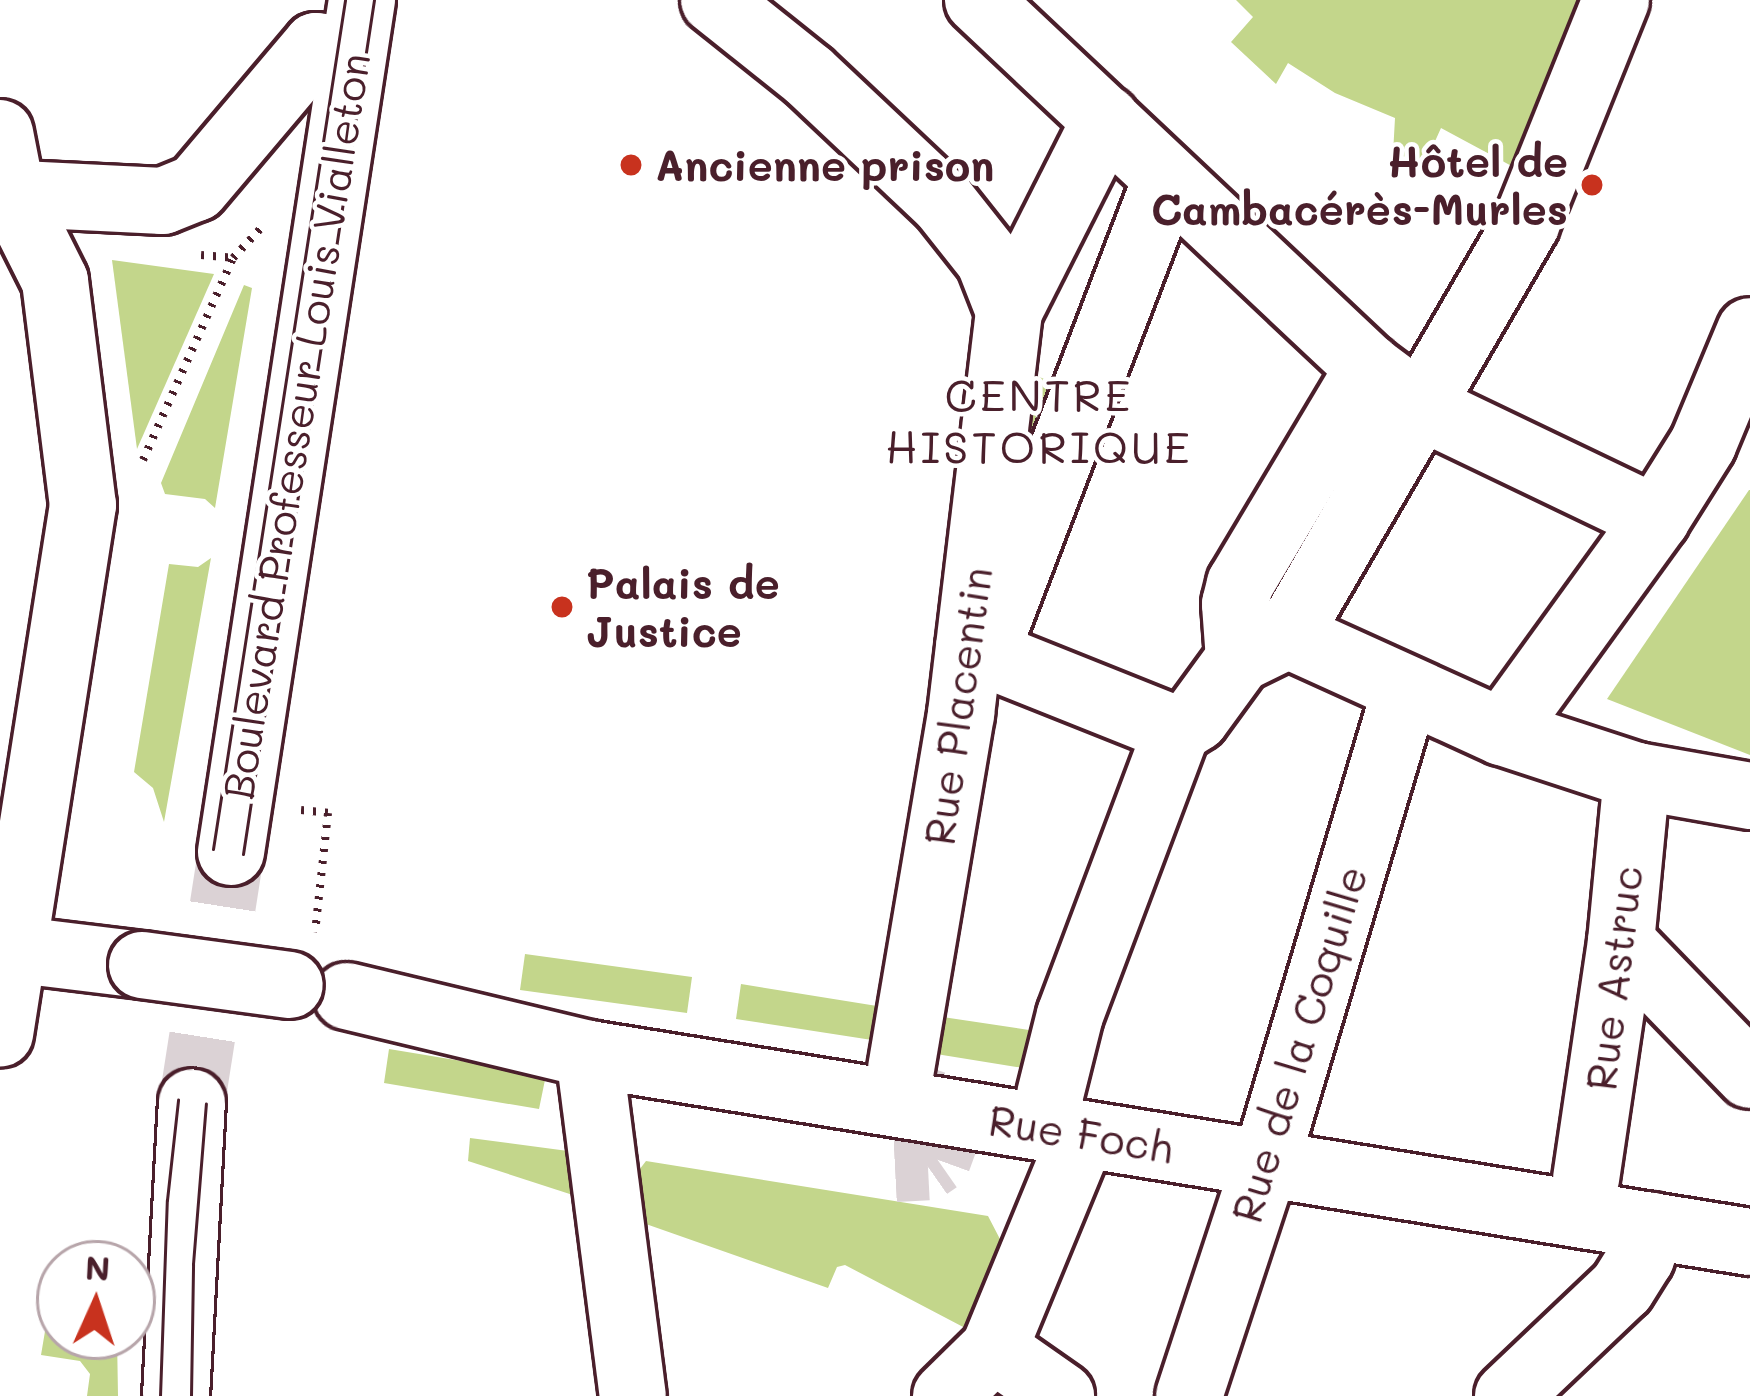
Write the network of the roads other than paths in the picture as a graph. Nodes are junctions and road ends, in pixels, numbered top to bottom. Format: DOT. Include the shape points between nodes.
graph roads {
  1 [pos="713,0"];
  2 [pos="977,0"];
  3 [pos="1616,0"];
  4 [pos="358,26"];
  5 [pos="1106,119"];
  6 [pos="4,173"];
  7 [pos="1166,180"];
  8 [pos="1007,326"];
  9 [pos="1750,331"];
  10 [pos="1090,381"];
  11 [pos="1394,387"];
  12 [pos="1656,519"];
  13 [pos="1264,647"];
  14 [pos="976,650"];
  15 [pos="1405,691"];
  16 [pos="1177,730"];
  17 [pos="1502,732"];
  18 [pos="1637,776"];
  19 [pos="1750,796"];
  20 [pos="231,852"];
  21 [pos="1622,942"];
  22 [pos="11,949"];
  23 [pos="415,1010"];
  24 [pos="0,1034"];
  25 [pos="589,1054"];
  26 [pos="901,1069"];
  27 [pos="1750,1075"];
  28 [pos="192,1102"];
  29 [pos="1066,1115"];
  30 [pos="1269,1147"];
  31 [pos="1586,1180"];
  32 [pos="1750,1206"];
  33 [pos="1652,1226"];
  34 [pos="1750,1242"];
  35 [pos="994,1349"];
  36 [pos="176,1396"];
  37 [pos="632,1396"];
  38 [pos="946,1396"];
  39 [pos="1061,1396"];
  40 [pos="1189,1396"];
  41 [pos="1508,1396"];
  1 -- 8 [label="street" via="926,184 977,241"];
  2 -- 5 [label="street"];
  3 -- 11 [label="street" via="1526,224"];
  4 -- 6 [label="street" via="316,46 196,188 163,202"];
  4 -- 20 [label="street, Boulevard Professeur Louis Vialleton"];
  5 -- 7 [label="street"];
  5 -- 8 [label="street"];
  6 -- 22 [label="street" via="56,281 82,505"];
  7 -- 10 [label="street, Rue Placentin"];
  7 -- 11 [label="street"];
  8 -- 10 [label="street"];
  8 -- 14 [label="street, Rue Placentin"];
  9 -- 12 [label="street" via="1703,444"];
  10 -- 14 [label="street, Rue Placentin"];
  11 -- 12 [label="street"];
  11 -- 13 [label="street"];
  11 -- 13 [label="street" via="1242,526 1235,604"];
  12 -- 17 [label="street"];
  13 -- 15 [label="street"];
  13 -- 16 [label="street"];
  14 -- 16 [label="street"];
  14 -- 26 [label="street, Rue Placentin"];
  15 -- 17 [label="street"];
  15 -- 30 [label="street, Rue de la Coquille"];
  16 -- 29 [label="street" via="1070,1015"];
  17 -- 18 [label="street"];
  18 -- 19 [label="street"];
  18 -- 21 [label="street, Rue Astruc"];
  21 -- 27 [label="street"];
  21 -- 31 [label="street, Rue Astruc"];
  22 -- 23 [label="street, Rue Foch, bridge"];
  22 -- 24 [label="street"];
  23 -- 25 [label="street, Rue Foch"];
  23 -- 26 [label="street, Rue Foch" via="588,1022"];
  25 -- 29 [label="street, Rue Foch"];
  25 -- 37 [label="street"];
  26 -- 29 [label="street, Rue Foch"];
  28 -- 36 [label="street"];
  29 -- 30 [label="street, Rue Foch"];
  29 -- 35 [label="street"];
  30 -- 31 [label="street, Rue Foch"];
  30 -- 33 [label="street, Rue Foch"];
  30 -- 40 [label="street, Rue de la Coquille"];
  31 -- 32 [label="street, Rue Foch"];
  33 -- 34 [label="street, Rue Foch"];
  33 -- 41 [label="street" via="1622,1288"];
  35 -- 38 [label="street"];
  35 -- 39 [label="street"];
}
